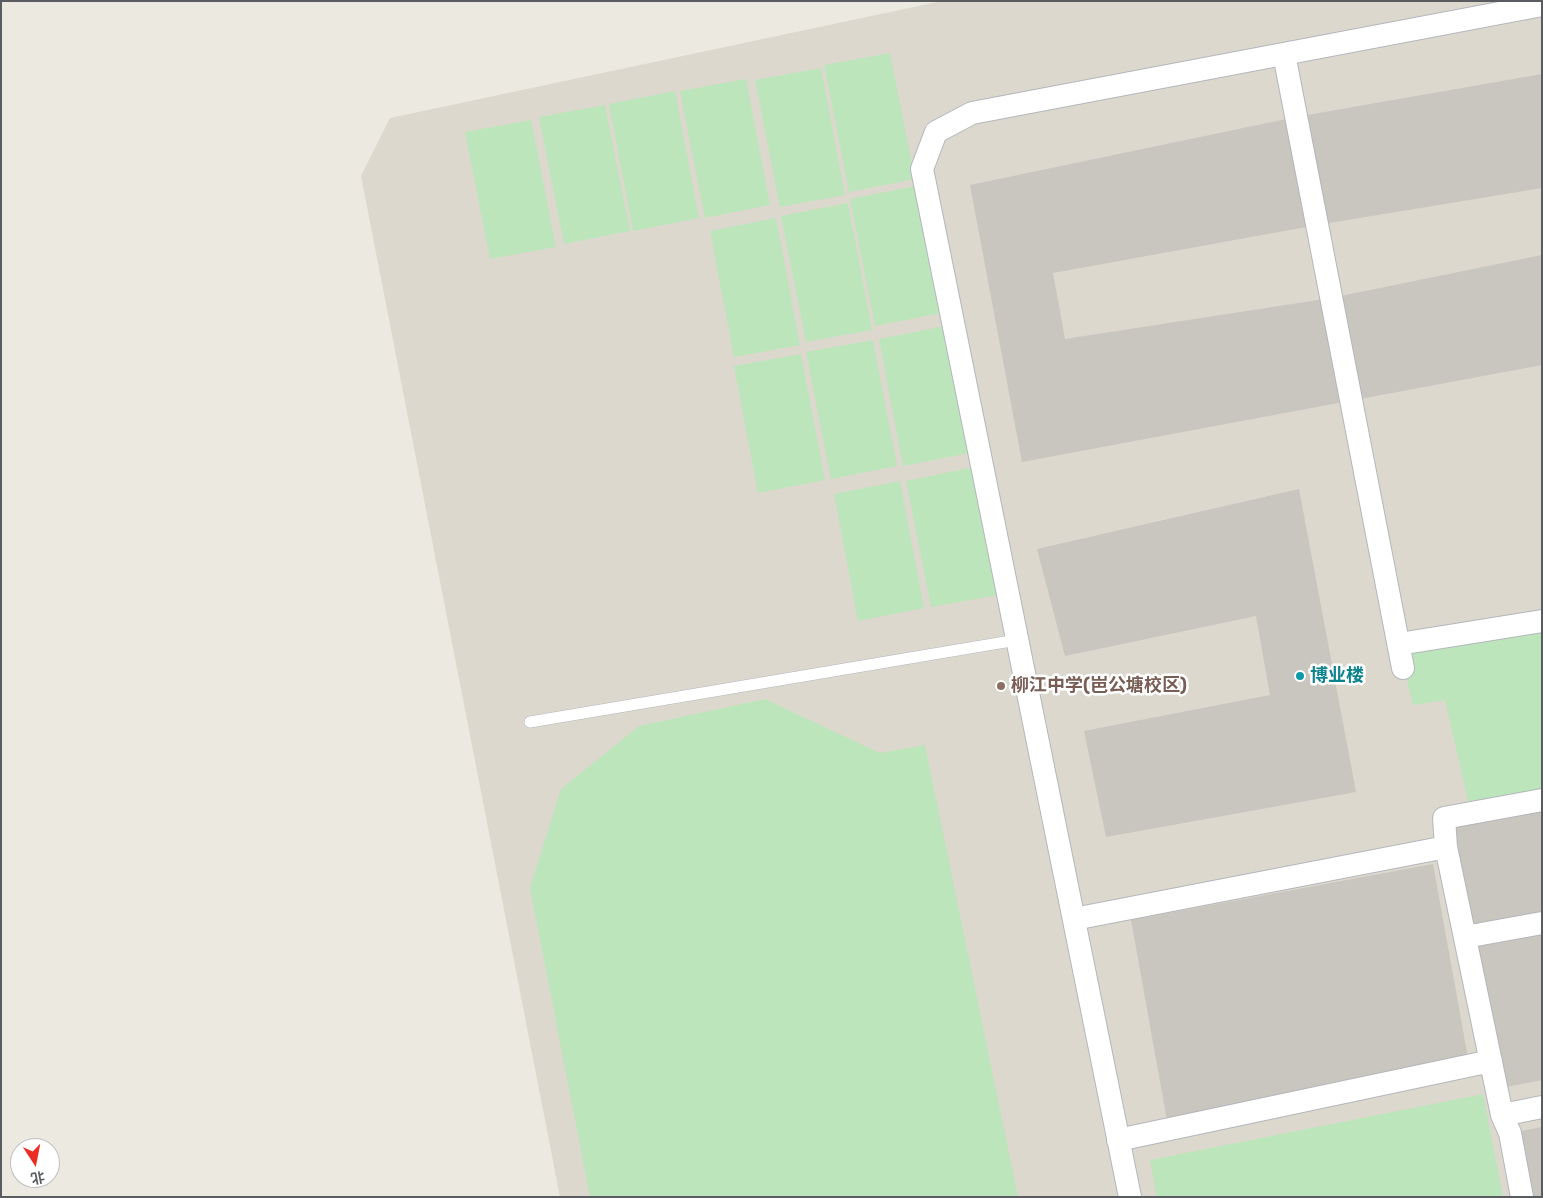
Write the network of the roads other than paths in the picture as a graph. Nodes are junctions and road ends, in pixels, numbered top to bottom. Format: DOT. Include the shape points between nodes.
graph roads {
  1 [pos="1542,6"];
  2 [pos="1284,54"];
  3 [pos="1542,621"];
  4 [pos="1017,640"];
  5 [pos="1399,644"];
  6 [pos="1403,668"];
  7 [pos="530,722"];
  8 [pos="1542,800"];
  9 [pos="1446,847"];
  10 [pos="1074,919"];
  11 [pos="1542,923"];
  12 [pos="1465,938"];
  13 [pos="1490,1061"];
  14 [pos="1542,1108"];
  15 [pos="1502,1115"];
  16 [pos="1118,1140"];
  17 [pos="1130,1197"];
  18 [pos="1522,1197"];
  1 -- 2 [label="street"];
  2 -- 4 [label="street" via="972,113 936,132 922,169"];
  2 -- 5 [label="street"];
  3 -- 5 [label="street"];
  4 -- 7 [label="lane"];
  4 -- 10 [label="street"];
  5 -- 6 [label="street"];
  8 -- 9 [label="street" via="1444,818"];
  9 -- 10 [label="street"];
  9 -- 12 [label="street"];
  10 -- 16 [label="street"];
  11 -- 12 [label="street"];
  12 -- 13 [label="street"];
  13 -- 15 [label="street"];
  13 -- 16 [label="street"];
  14 -- 15 [label="street"];
  15 -- 18 [label="street" via="1510,1133"];
  16 -- 17 [label="street"];
}
